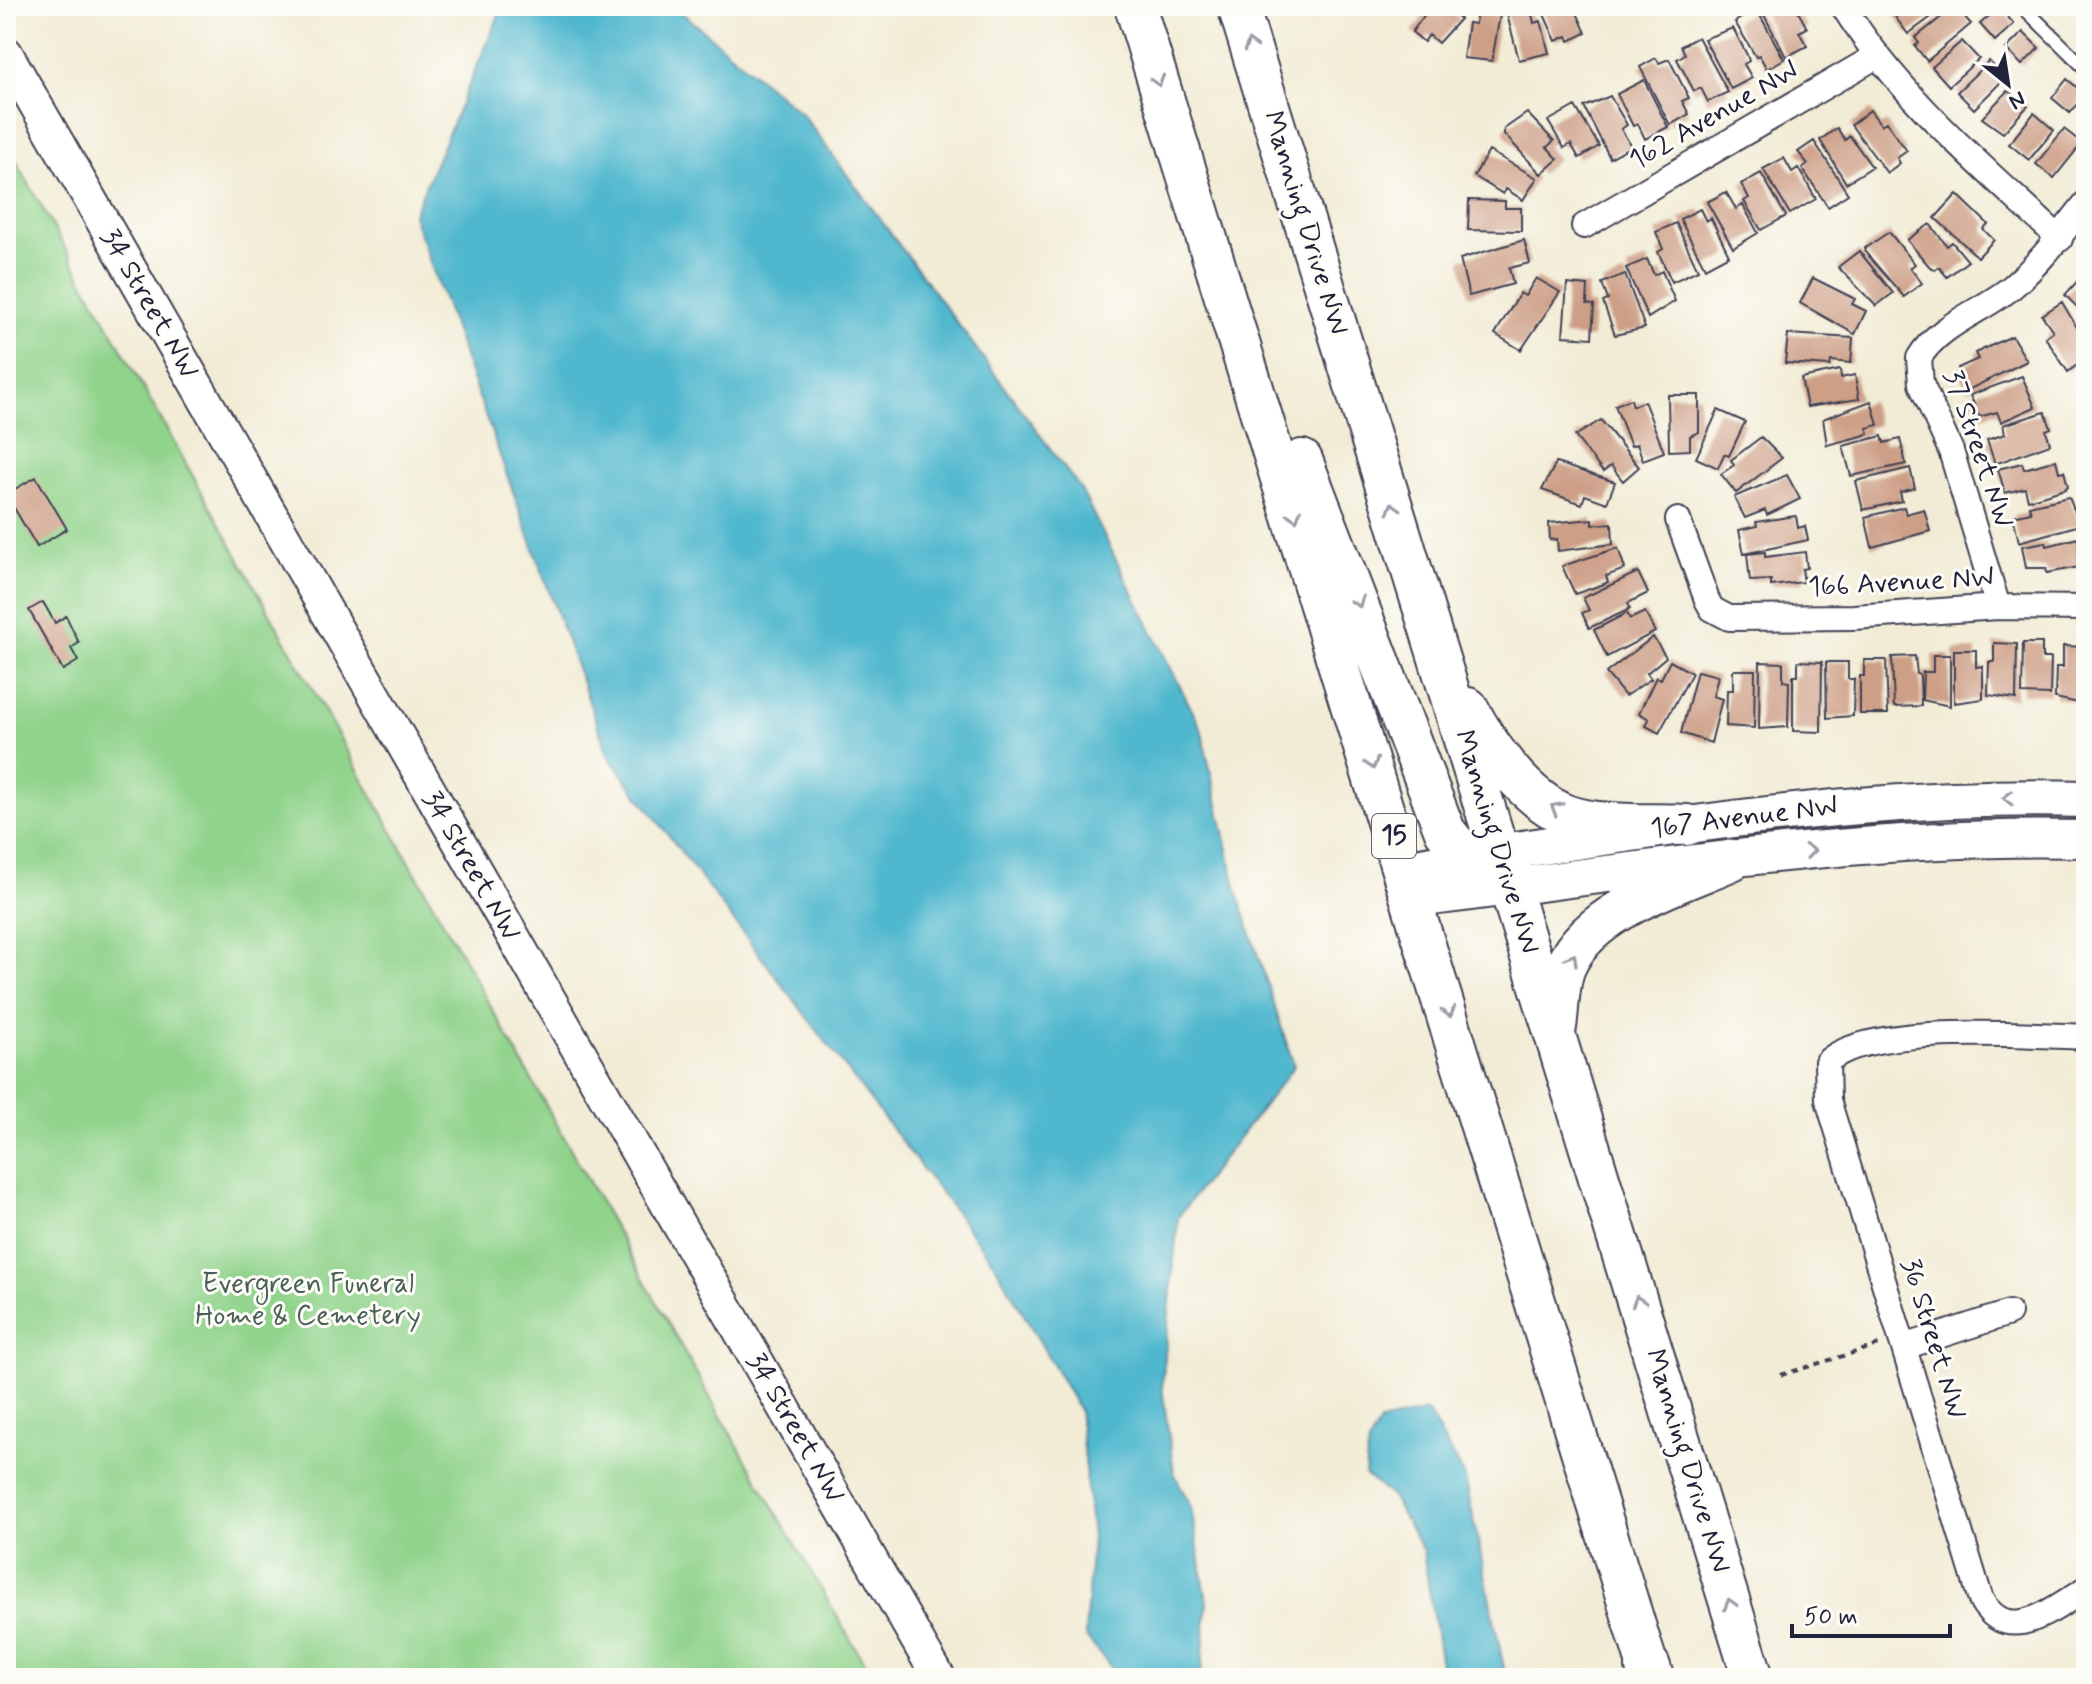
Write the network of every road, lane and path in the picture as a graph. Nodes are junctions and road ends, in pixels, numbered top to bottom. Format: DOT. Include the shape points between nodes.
graph roads {
  1 [pos="1135,6"];
  2 [pos="1238,6"];
  3 [pos="1843,6"];
  4 [pos="2022,6"];
  5 [pos="6,53"];
  6 [pos="1875,57"];
  7 [pos="2086,69"];
  8 [pos="2086,203"];
  9 [pos="1584,226"];
  10 [pos="2060,239"];
  11 [pos="1236,326"];
  12 [pos="1678,520"];
  13 [pos="1998,607"];
  14 [pos="2086,608"];
  15 [pos="1433,636"];
  16 [pos="2086,799"];
  17 [pos="1687,825"];
  18 [pos="2086,839"];
  19 [pos="1732,860"];
  20 [pos="1491,865"];
  21 [pos="1409,884"];
  22 [pos="1555,1035"];
  23 [pos="2086,1037"];
  24 [pos="2009,1313"];
  25 [pos="1902,1343"];
  26 [pos="1781,1375"];
  27 [pos="2086,1589"];
  28 [pos="1650,1672"];
  29 [pos="939,1678"];
  30 [pos="1753,1678"];
  1 -- 11 [label="main road, 15, one-way"];
  15 -- 2 [label="main road, Manning Drive NW, one-way"];
  3 -- 6 [label="street"];
  4 -- 7 [label="lane"];
  5 -- 29 [label="street, 34 Street NW"];
  6 -- 9 [label="street, 162 Avenue NW"];
  6 -- 10 [label="street" via="1911,99"];
  8 -- 10 [label="street"];
  10 -- 13 [label="street, 37 Street NW" via="2011,287 1935,339 1919,358 1921,384 1951,451"];
  11 -- 20 [label="main road, one-way" via="1324,513 1434,808 1445,831"];
  11 -- 21 [label="main road, 15, one-way"];
  12 -- 13 [label="street, 166 Avenue NW" via="1701,586 1720,615 1743,620 1832,618"];
  13 -- 14 [label="street, 166 Avenue NW"];
  17 -- 15 [label="main road, one-way" via="1609,821 1558,811 1517,777 1479,729"];
  15 -- 20 [label="main road, Manning Drive NW"];
  16 -- 17 [label="main road, 167 Avenue NW, one-way" via="1890,801"];
  17 -- 20 [label="main road, 167 Avenue NW"];
  19 -- 18 [label="main road, 167 Avenue NW, one-way" via="1938,839"];
  19 -- 20 [label="main road, 167 Avenue NW"];
  22 -- 19 [label="main road, one-way" via="1566,965 1591,931 1631,905"];
  20 -- 21 [label="main road, 167 Avenue NW"];
  20 -- 21 [label="main road, 167 Avenue NW"];
  20 -- 22 [label="main road, Manning Drive NW"];
  21 -- 28 [label="main road, 15, one-way"];
  30 -- 22 [label="main road, Manning Drive NW, one-way"];
  23 -- 25 [label="street, 36 Street NW" via="1933,1036 1852,1046 1827,1062 1828,1100"];
  24 -- 25 [label="street"];
  25 -- 26 [label="path"];
  25 -- 27 [label="street, 36 Street NW" via="1981,1600 1991,1616 2005,1624 2024,1622"];
}
